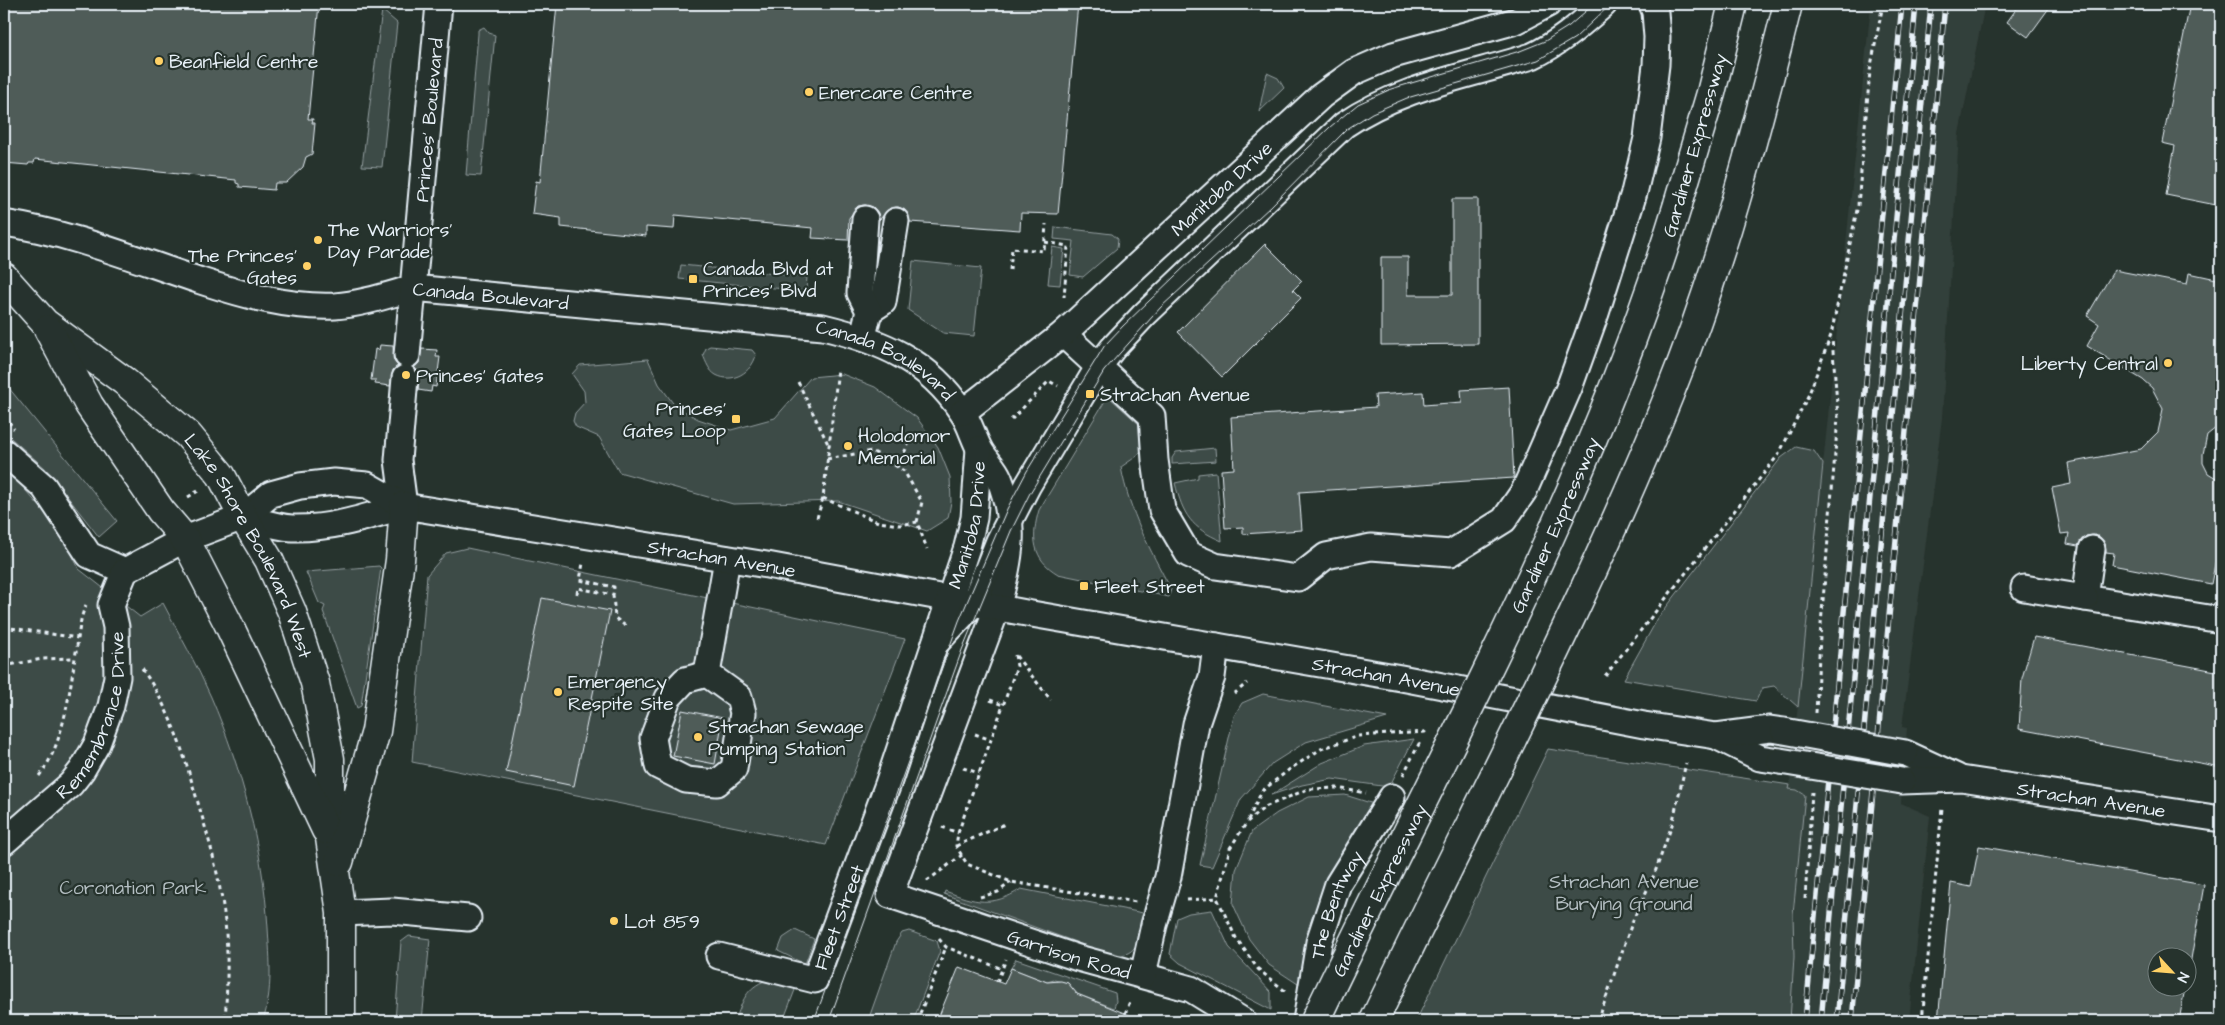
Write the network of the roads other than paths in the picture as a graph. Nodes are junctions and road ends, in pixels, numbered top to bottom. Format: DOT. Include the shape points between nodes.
graph roads {
  1 [pos="439,4"];
  2 [pos="1548,4"];
  3 [pos="1604,4"];
  4 [pos="1652,4"];
  5 [pos="1733,4"];
  6 [pos="1788,4"];
  7 [pos="865,219"];
  8 [pos="896,221"];
  9 [pos="4,223"];
  10 [pos="4,277"];
  11 [pos="413,288"];
  12 [pos="869,311"];
  13 [pos="45,323"];
  14 [pos="1063,334"];
  15 [pos="863,336"];
  16 [pos="1099,366"];
  17 [pos="963,412"];
  18 [pos="980,449"];
  19 [pos="4,452"];
  20 [pos="404,506"];
  21 [pos="243,517"];
  22 [pos="1009,521"];
  23 [pos="185,539"];
  24 [pos="2092,549"];
  25 [pos="727,558"];
  26 [pos="125,571"];
  27 [pos="2024,588"];
  28 [pos="2085,598"];
  29 [pos="948,599"];
  30 [pos="986,606"];
  31 [pos="2221,620"];
  32 [pos="935,644"];
  33 [pos="1216,646"];
  34 [pos="707,674"];
  35 [pos="1716,736"];
  36 [pos="1961,779"];
  37 [pos="1392,797"];
  38 [pos="2221,819"];
  39 [pos="330,838"];
  40 [pos="4,842"];
  41 [pos="336,873"];
  42 [pos="341,913"];
  43 [pos="468,918"];
  44 [pos="719,956"];
  45 [pos="1143,975"];
  46 [pos="340,1018"];
  47 [pos="1309,1020"];
  48 [pos="1244,1021"];
  49 [pos="1374,1021"];
  1 -- 11 [label="street, Princes' Boulevard"];
  2 -- 14 [label="street, Manitoba Drive" via="1516,21 1393,55 1354,72 1321,96"];
  3 -- 16 [label="street" via="1575,30 1538,53 1398,95 1344,125 1144,315"];
  4 -- 16 [label="street" via="1657,37 1656,65 1647,138 1634,193 1569,388 1524,491 1504,520 1451,553 1371,546 1326,556 1298,578 1215,566 1188,554 1162,510 1154,460 1152,416"];
  5 -- 47 [label="highway, Gardiner Expressway, bridge" via="1676,213 1617,382 1554,531"];
  6 -- 49 [label="highway, bridge" via="1728,225 1670,395 1607,542"];
  7 -- 12 [label="street" via="860,292"];
  8 -- 12 [label="street" via="883,302"];
  9 -- 11 [label="street, Canada Boulevard" via="70,239 236,292 286,303 336,306"];
  10 -- 13 [label="highway, Lake Shore Boulevard West"];
  11 -- 15 [label="street, Canada Boulevard" via="823,327"];
  11 -- 20 [label="street, Princes' Boulevard" via="398,460"];
  12 -- 15 [label="street"];
  13 -- 21 [label="highway, Lake Shore Boulevard West" via="124,381 188,435 221,475"];
  13 -- 23 [label="highway, Lake Shore Boulevard West" via="89,405"];
  14 -- 16 [label="street"];
  14 -- 17 [label="street, Manitoba Drive"];
  15 -- 17 [label="street, Canada Boulevard" via="912,362 935,380"];
  16 -- 22 [label="street"];
  17 -- 18 [label="street, Manitoba Drive"];
  18 -- 22 [label="street, Manitoba Drive" via="999,477"];
  18 -- 29 [label="street, Manitoba Drive" via="974,518"];
  19 -- 26 [label="street" via="44,487 89,555"];
  20 -- 21 [label="street, Strachan Avenue" via="344,524 314,528 290,528"];
  20 -- 21 [label="street, Strachan Avenue" via="366,485 334,482 271,494"];
  20 -- 25 [label="street, Strachan Avenue"];
  20 -- 41 [label="highway" via="400,560 376,731"];
  21 -- 23 [label="street, Strachan Avenue"];
  21 -- 39 [label="highway, Lake Shore Boulevard West" via="269,560 292,612 315,683 330,759"];
  22 -- 30 [label="street, Manitoba Drive" via="1012,546 1009,566"];
  23 -- 26 [label="street"];
  23 -- 39 [label="highway, Lake Shore Boulevard West"];
  24 -- 28 [label="street"];
  25 -- 29 [label="street, Strachan Avenue"];
  25 -- 34 [label="street"];
  26 -- 40 [label="street, Remembrance Drive" via="111,605 116,627 117,677 111,706 97,744 71,784"];
  27 -- 28 [label="street"];
  28 -- 31 [label="street"];
  29 -- 30 [label="street, Strachan Avenue"];
  29 -- 32 [label="street, Fleet Street"];
  30 -- 32 [label="street"];
  30 -- 33 [label="street, Strachan Avenue"];
  30 -- 45 [label="street, Garrison Road" via="890,895 1078,958"];
  32 -- 44 [label="street, Fleet Street" via="816,980"];
  33 -- 35 [label="street, Strachan Avenue" via="1401,678 1568,712"];
  33 -- 45 [label="street" via="1212,677 1196,724 1168,877"];
  34 -- 34 [label="street" via="738,697 743,713 734,769 718,783 686,780 658,766 653,738 668,698 685,680"];
  35 -- 36 [label="street, Strachan Avenue, bridge" via="1760,758 1902,781"];
  35 -- 36 [label="street, Strachan Avenue, bridge" via="1770,729 1784,731 1905,753"];
  36 -- 38 [label="street, Strachan Avenue"];
  37 -- 47 [label="street, The Bentway" via="1338,884 1319,942"];
  39 -- 41 [label="highway, Lake Shore Boulevard West"];
  41 -- 42 [label="highway, Lake Shore Boulevard West"];
  42 -- 43 [label="street" via="392,911"];
  42 -- 46 [label="highway, Lake Shore Boulevard West"];
  45 -- 48 [label="street, Garrison Road" via="1191,989"];
}
